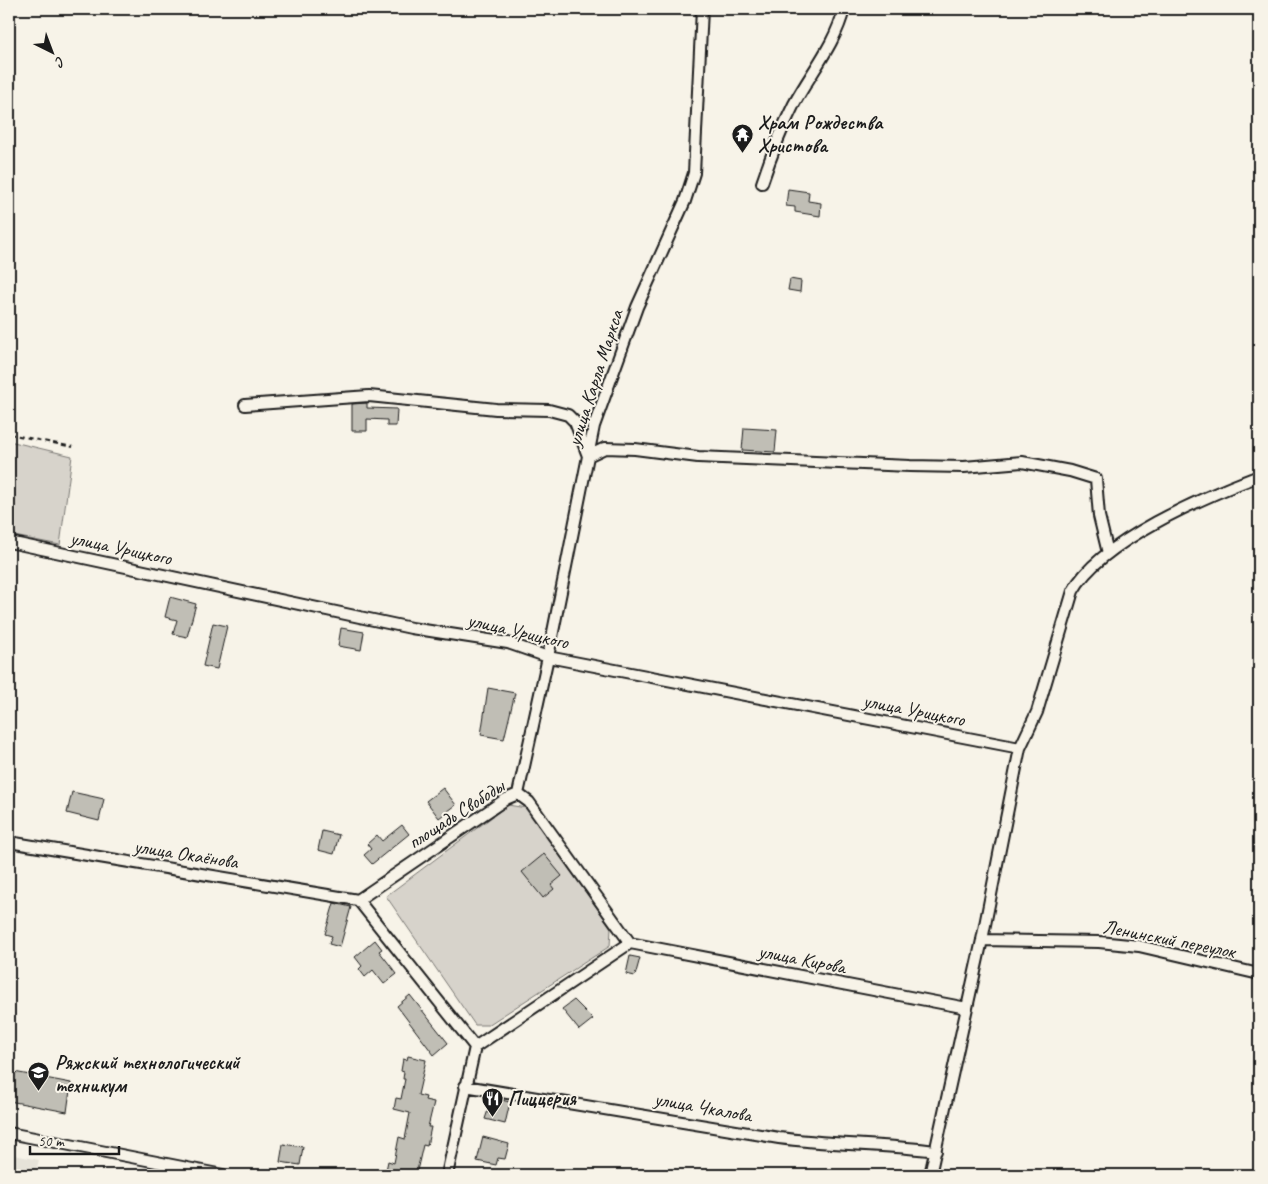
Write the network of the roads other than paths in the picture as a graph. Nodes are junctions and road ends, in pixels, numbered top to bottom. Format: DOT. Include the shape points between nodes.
graph roads {
  1 [pos="702,9"];
  2 [pos="844,9"];
  3 [pos="762,183"];
  4 [pos="245,405"];
  5 [pos="588,456"];
  6 [pos="1259,476"];
  7 [pos="9,542"];
  8 [pos="1108,553"];
  9 [pos="548,657"];
  10 [pos="1020,748"];
  11 [pos="518,794"];
  12 [pos="9,842"];
  13 [pos="358,900"];
  14 [pos="982,940"];
  15 [pos="630,943"];
  16 [pos="1259,974"];
  17 [pos="967,1008"];
  18 [pos="475,1047"];
  19 [pos="465,1086"];
  20 [pos="9,1133"];
  21 [pos="936,1151"];
  22 [pos="223,1175"];
  23 [pos="447,1175"];
  24 [pos="930,1175"];
  1 -- 5 [label="street, улица Карла Маркса" via="694,173 685,201 637,307 594,426"];
  2 -- 3 [label="street" via="772,151"];
  4 -- 5 [label="street" via="369,396 496,409 549,410 568,415 575,422"];
  5 -- 8 [label="street" via="605,448 698,457 910,466 964,467 1022,462 1096,479 1099,516"];
  5 -- 9 [label="street, улица Карла Маркса"];
  6 -- 8 [label="street" via="1158,522"];
  7 -- 9 [label="street, улица Урицкого" via="411,628 508,643"];
  8 -- 10 [label="street" via="1081,576 1073,591 1036,712"];
  9 -- 10 [label="street, улица Урицкого"];
  9 -- 11 [label="street, улица Карла Маркса"];
  10 -- 14 [label="street"];
  11 -- 13 [label="street, площадь Свободы"];
  11 -- 15 [label="street, площадь Свободы" via="529,802"];
  12 -- 13 [label="street, улица Окаёнова"];
  13 -- 18 [label="street"];
  14 -- 16 [label="street, Ленинский переулок" via="1129,945"];
  14 -- 17 [label="street"];
  15 -- 17 [label="street, улица Кирова"];
  15 -- 18 [label="street"];
  17 -- 21 [label="street"];
  18 -- 19 [label="street"];
  19 -- 21 [label="street, улица Чкалова" via="821,1144 902,1146"];
  19 -- 23 [label="street"];
  20 -- 22 [label="street"];
  21 -- 24 [label="street"];
}
